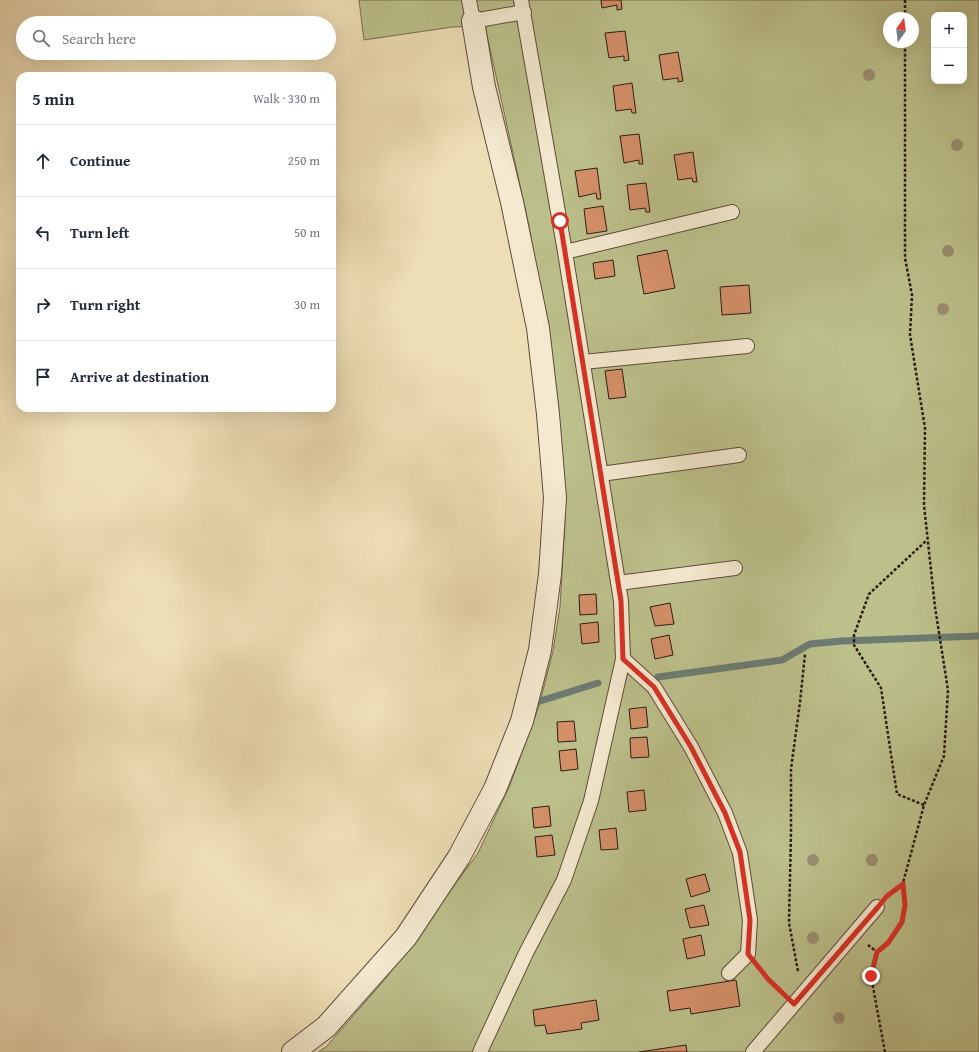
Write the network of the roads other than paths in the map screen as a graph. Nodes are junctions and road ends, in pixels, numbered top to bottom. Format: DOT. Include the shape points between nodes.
graph roads {
  1 [pos="469,0"];
  2 [pos="522,6"];
  3 [pos="473,21"];
  4 [pos="732,212"];
  5 [pos="565,252"];
  6 [pos="747,346"];
  7 [pos="583,362"];
  8 [pos="739,455"];
  9 [pos="601,474"];
  10 [pos="735,568"];
  11 [pos="618,583"];
  12 [pos="623,659"];
  13 [pos="878,907"];
  14 [pos="729,972"];
  15 [pos="293,1052"];
  16 [pos="480,1052"];
  17 [pos="753,1052"];
  1 -- 3 [label="lane"];
  2 -- 3 [label="lane"];
  2 -- 5 [label="lane"];
  3 -- 15 [label="street" via="484,87 512,202 538,328 548,414 555,498 550,574 540,650 522,721 495,789 459,857 406,937 326,1027"];
  4 -- 5 [label="lane"];
  5 -- 7 [label="lane"];
  6 -- 7 [label="lane"];
  7 -- 9 [label="lane"];
  8 -- 9 [label="lane"];
  9 -- 11 [label="lane"];
  10 -- 11 [label="lane"];
  11 -- 12 [label="lane"];
  12 -- 14 [label="lane" via="654,687 691,747 725,813 740,852 750,920 748,954"];
  12 -- 16 [label="lane" via="591,801 564,880"];
  13 -- 17 [label="lane"];
}
